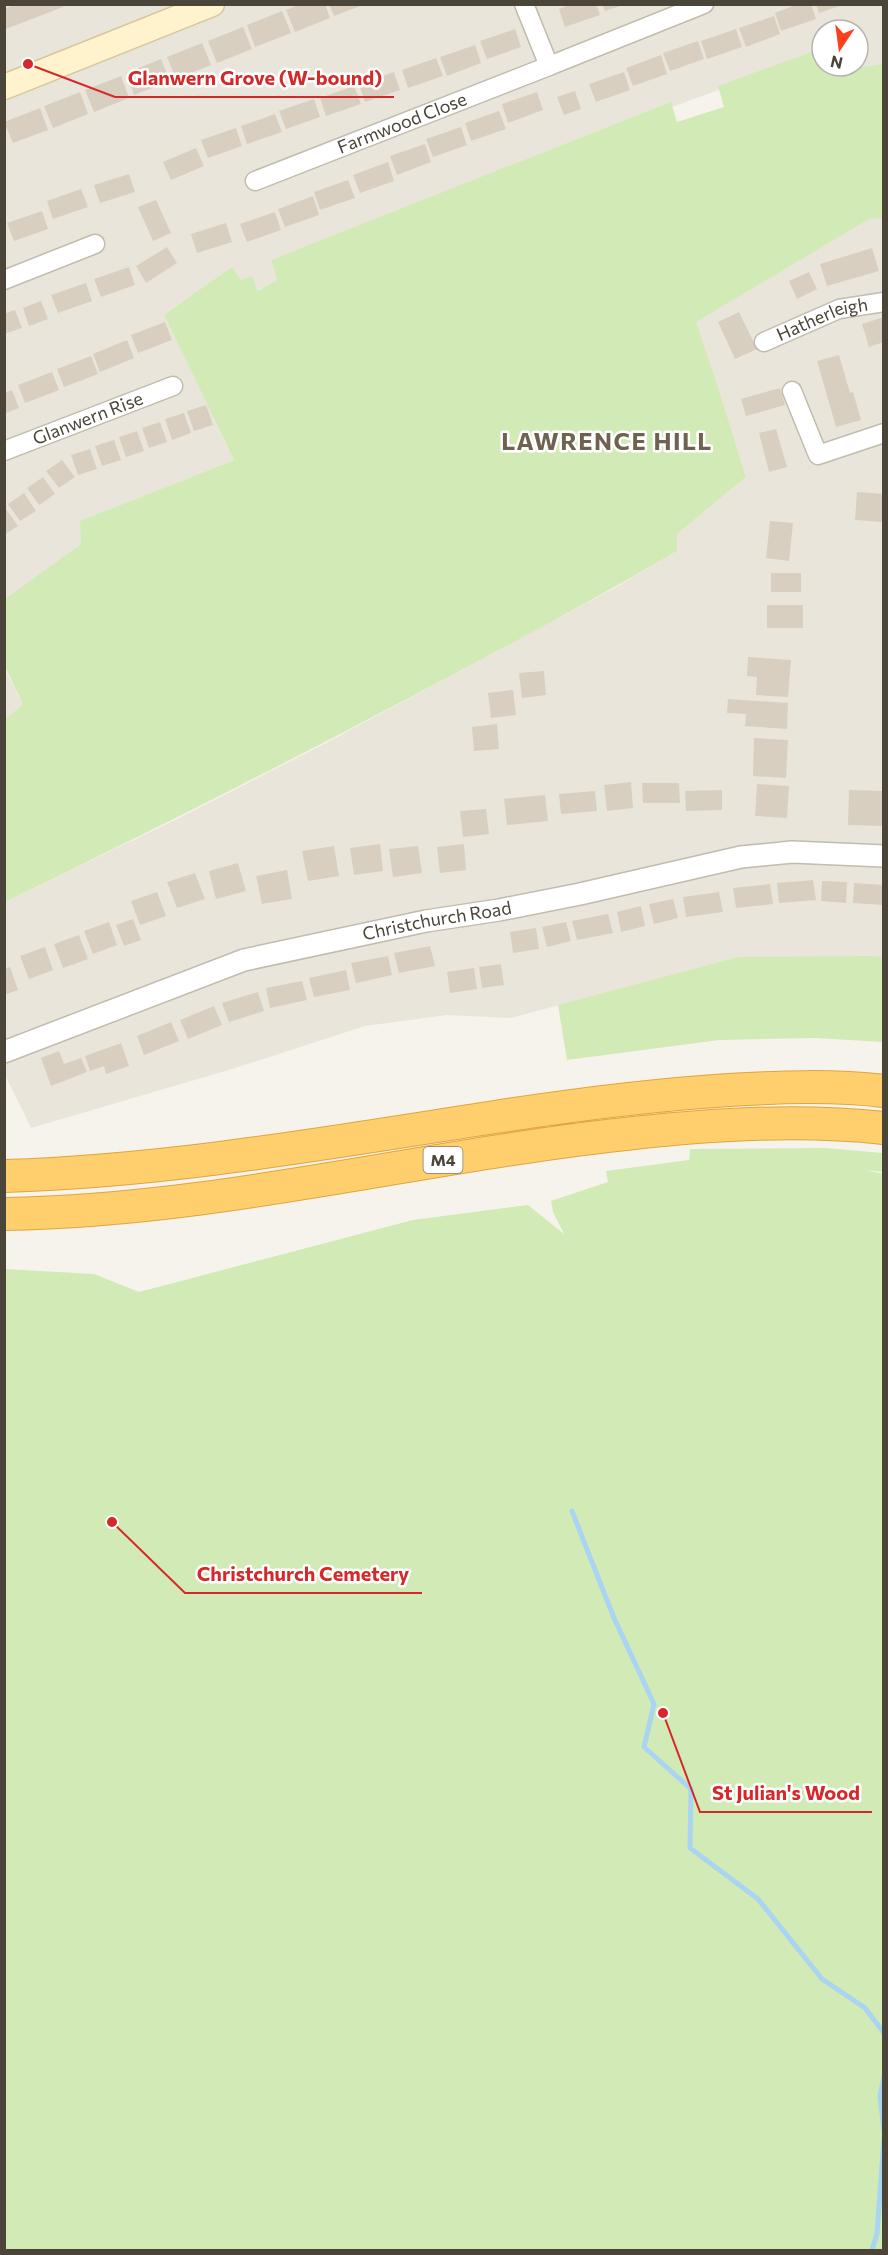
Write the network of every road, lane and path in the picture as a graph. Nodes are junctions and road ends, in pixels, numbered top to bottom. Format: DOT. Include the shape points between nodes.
graph roads {
  1 [pos="212,4"];
  2 [pos="524,4"];
  3 [pos="704,4"];
  4 [pos="549,66"];
  5 [pos="4,87"];
  6 [pos="255,182"];
  7 [pos="95,244"];
  8 [pos="4,280"];
  9 [pos="884,302"];
  10 [pos="764,342"];
  11 [pos="173,386"];
  12 [pos="792,391"];
  13 [pos="884,433"];
  14 [pos="4,451"];
  15 [pos="884,856"];
  16 [pos="4,1052"];
  17 [pos="884,1091"];
  18 [pos="884,1128"];
  19 [pos="4,1176"];
  20 [pos="4,1214"];
  1 -- 5 [label="main road"];
  2 -- 4 [label="street"];
  3 -- 4 [label="street, Farmwood Close"];
  4 -- 6 [label="street, Farmwood Close"];
  7 -- 8 [label="street"];
  9 -- 10 [label="street, Hatherleigh" via="839,309"];
  11 -- 14 [label="street, Glanwern Rise"];
  12 -- 13 [label="street" via="818,455"];
  15 -- 16 [label="street, Christchurch Road" via="792,852 741,856 570,896 426,921 244,960"];
  17 -- 19 [label="highway, M4" via="789,1087 660,1095 232,1158 69,1174"];
  18 -- 20 [label="highway, M4" via="771,1122 658,1130 557,1141 142,1207"];
}
